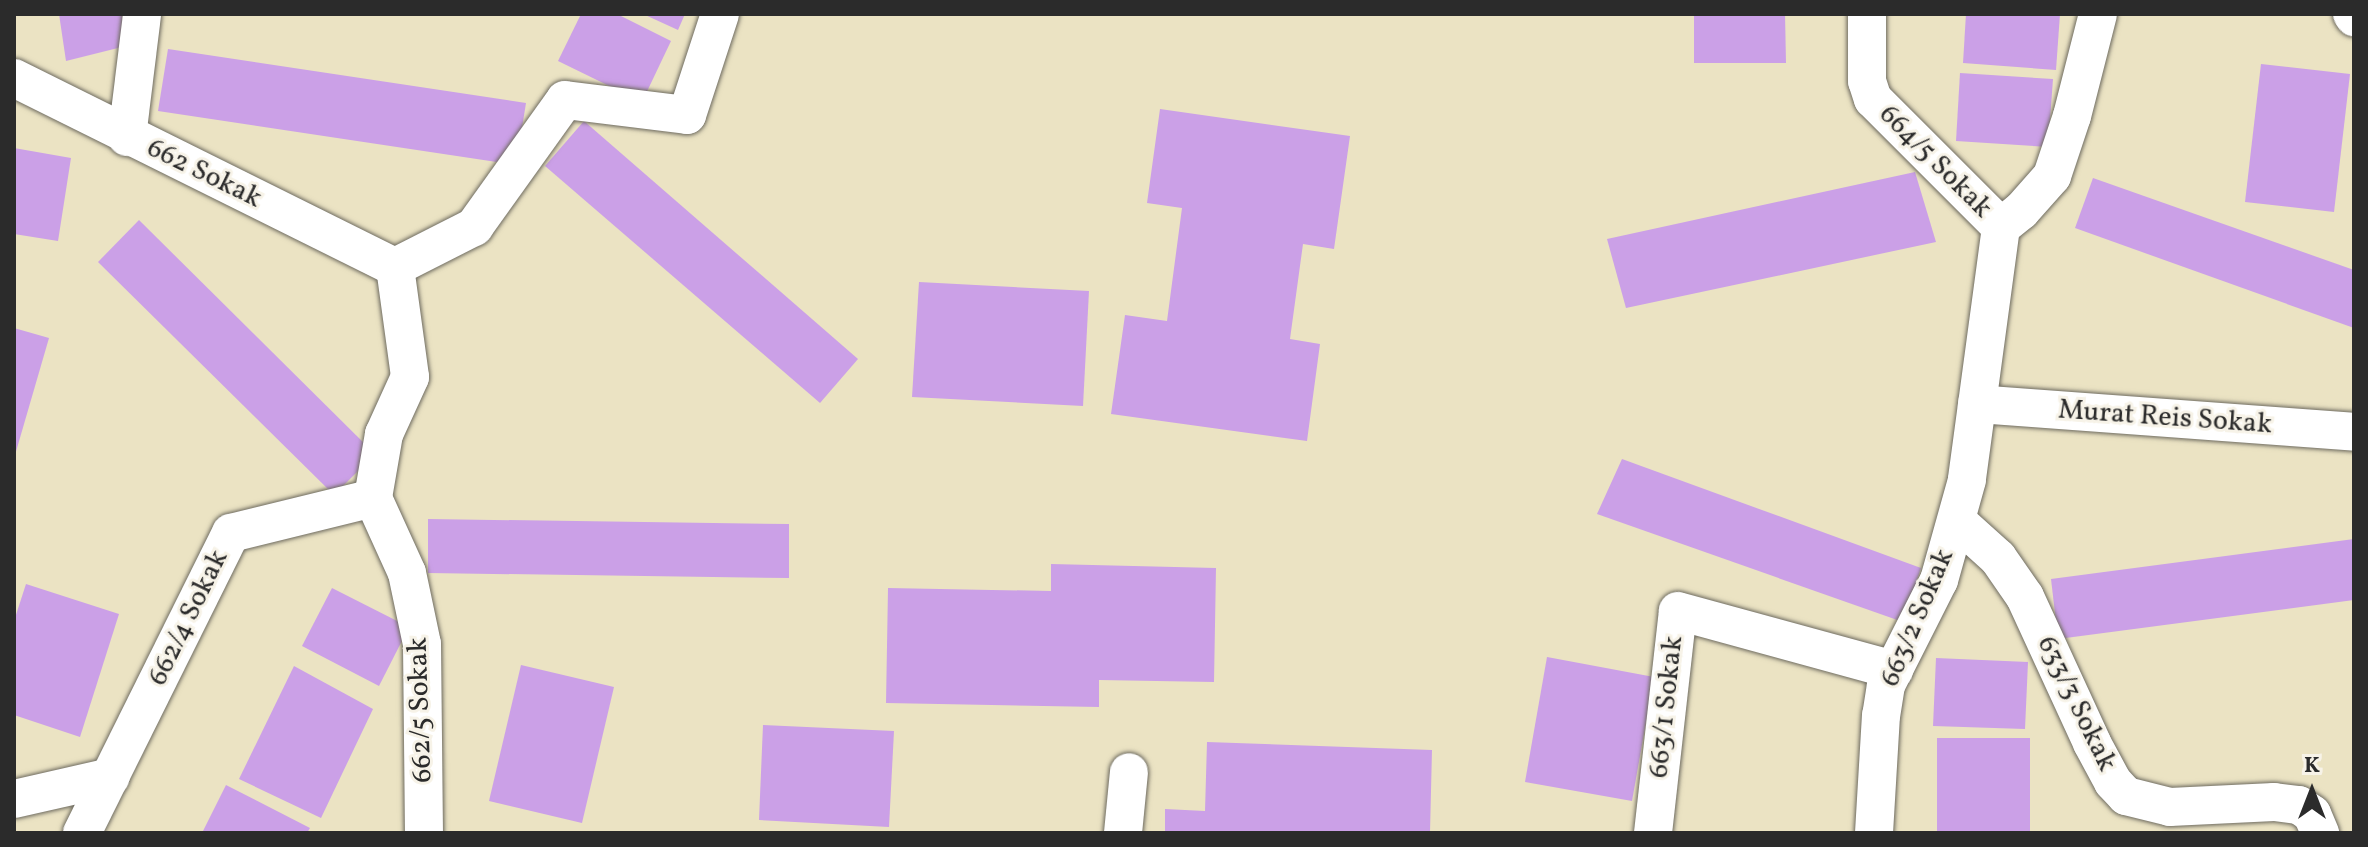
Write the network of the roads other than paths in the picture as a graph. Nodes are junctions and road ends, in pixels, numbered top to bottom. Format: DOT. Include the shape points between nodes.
graph roads {
  1 [pos="142,14"];
  2 [pos="720,14"];
  3 [pos="1867,14"];
  4 [pos="2098,14"];
  5 [pos="14,78"];
  6 [pos="127,137"];
  7 [pos="2001,227"];
  8 [pos="395,267"];
  9 [pos="1977,404"];
  10 [pos="2354,432"];
  11 [pos="373,498"];
  12 [pos="1957,521"];
  13 [pos="1894,670"];
  14 [pos="1129,772"];
  15 [pos="111,777"];
  16 [pos="14,799"];
  17 [pos="82,833"];
  18 [pos="424,833"];
  19 [pos="1123,833"];
  20 [pos="1653,833"];
  21 [pos="1874,833"];
  22 [pos="2320,833"];
  1 -- 6 [label="street"];
  2 -- 8 [label="street" via="687,115 565,100 474,227"];
  3 -- 7 [label="street, 664/5 Sokak" via="1867,81 1873,99"];
  4 -- 7 [label="street" via="2052,176"];
  5 -- 6 [label="street, 662 Sokak"];
  6 -- 8 [label="street, 662 Sokak"];
  7 -- 9 [label="street, 664/5 Sokak"];
  8 -- 11 [label="street" via="410,377 384,434"];
  9 -- 10 [label="street, Murat Reis Sokak"];
  9 -- 12 [label="street, 663/2 Sokak"];
  11 -- 15 [label="street, 662/4 Sokak" via="231,533"];
  11 -- 18 [label="street, 662/5 Sokak" via="407,573 422,644"];
  12 -- 13 [label="street, 663/2 Sokak" via="1939,580"];
  12 -- 22 [label="street, 633/3 Sokak" via="1998,558 2025,597 2092,743 2126,796 2170,807 2299,805 2312,814"];
  13 -- 20 [label="street, 663/1 Sokak" via="1678,611"];
  13 -- 21 [label="street, 663/2 Sokak" via="1881,715"];
  14 -- 19 [label="street"];
  15 -- 16 [label="street"];
  15 -- 17 [label="street, 662/4 Sokak"];
}
